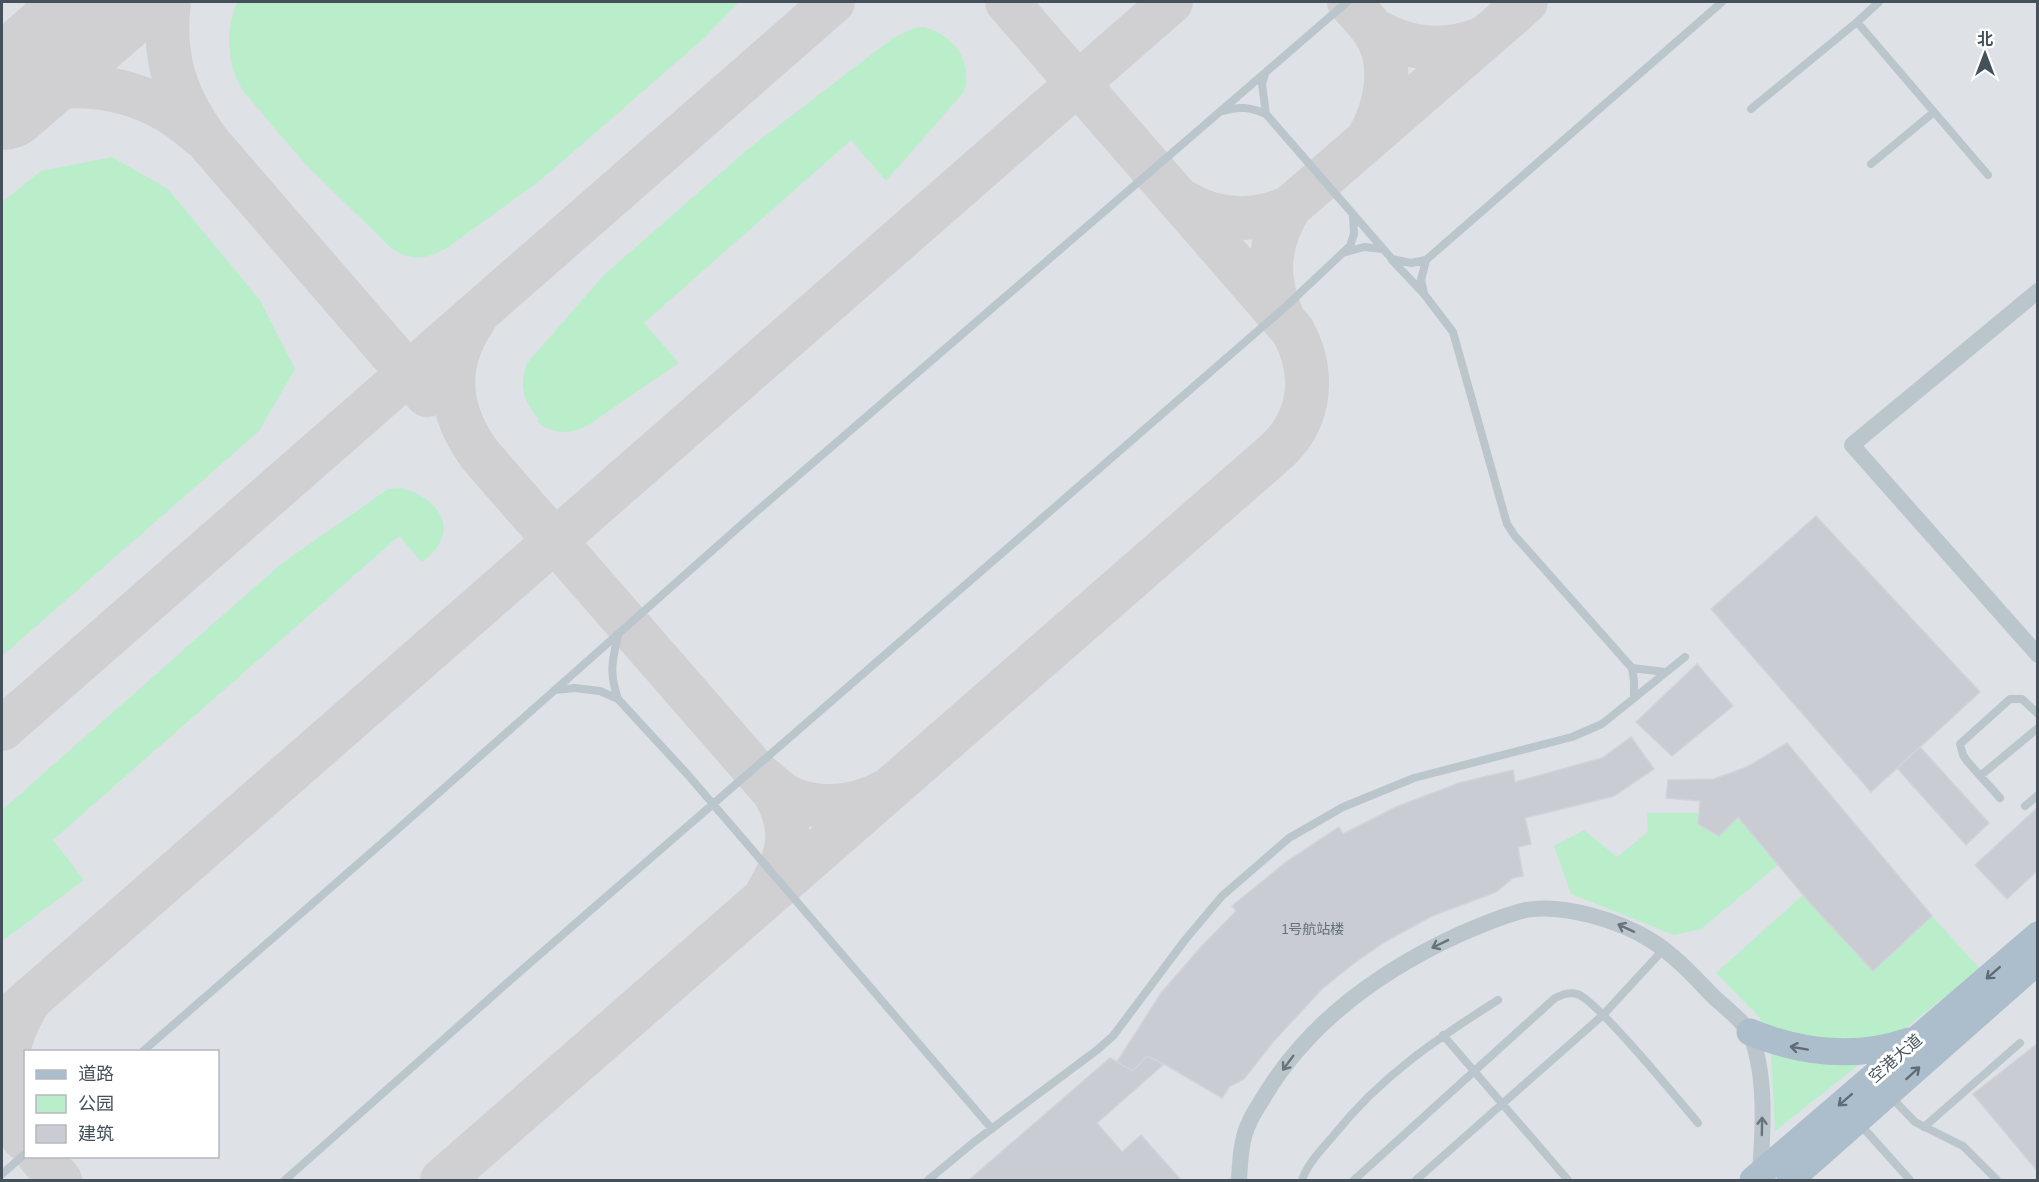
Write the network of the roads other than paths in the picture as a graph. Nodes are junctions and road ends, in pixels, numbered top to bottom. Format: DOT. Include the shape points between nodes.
graph roads {
  1 [pos="1347,2"];
  2 [pos="1722,2"];
  3 [pos="1879,2"];
  4 [pos="1857,22"];
  5 [pos="1264,74"];
  6 [pos="1751,109"];
  7 [pos="1220,112"];
  8 [pos="1934,112"];
  9 [pos="1266,114"];
  10 [pos="1871,164"];
  11 [pos="1988,175"];
  12 [pos="1353,215"];
  13 [pos="1383,249"];
  14 [pos="1343,254"];
  15 [pos="1392,259"];
  16 [pos="1426,260"];
  17 [pos="2037,291"];
  18 [pos="1424,294"];
  19 [pos="618,634"];
  20 [pos="2037,655"];
  21 [pos="1685,657"];
  22 [pos="1632,668"];
  23 [pos="1665,672"];
  24 [pos="555,690"];
  25 [pos="1634,698"];
  26 [pos="618,699"];
  27 [pos="2037,714"];
  28 [pos="2037,728"];
  29 [pos="1980,776"];
  30 [pos="2037,795"];
  31 [pos="2000,798"];
  32 [pos="713,805"];
  33 [pos="2025,806"];
  34 [pos="2037,935"];
  35 [pos="1663,950"];
  36 [pos="2037,961"];
  37 [pos="1498,1000"];
  38 [pos="1603,1015"];
  39 [pos="1750,1032"];
  40 [pos="1443,1035"];
  41 [pos="1918,1038"];
  42 [pos="2020,1043"];
  43 [pos="144,1050"];
  44 [pos="1474,1072"];
  45 [pos="1889,1094"];
  46 [pos="1502,1104"];
  47 [pos="1858,1122"];
  48 [pos="1698,1123"];
  49 [pos="1924,1127"];
  50 [pos="992,1129"];
  51 [pos="24,1155"];
  52 [pos="2,1174"];
  53 [pos="1755,1179"];
  54 [pos="285,1180"];
  55 [pos="928,1180"];
  56 [pos="1239,1180"];
  57 [pos="1302,1180"];
  58 [pos="1354,1180"];
  59 [pos="1416,1180"];
  60 [pos="1568,1180"];
  61 [pos="1790,1180"];
  62 [pos="1910,1180"];
  63 [pos="1997,1180"];
  1 -- 5 [label="lane"];
  2 -- 16 [label="lane"];
  3 -- 4 [label="lane"];
  4 -- 6 [label="lane"];
  4 -- 8 [label="lane"];
  5 -- 7 [label="lane"];
  5 -- 9 [label="lane"];
  7 -- 9 [label="lane" via="1236,106"];
  7 -- 19 [label="lane"];
  8 -- 10 [label="lane"];
  8 -- 11 [label="lane"];
  9 -- 12 [label="lane"];
  12 -- 13 [label="lane"];
  12 -- 14 [label="lane" via="1354,234"];
  13 -- 14 [label="lane" via="1364,247"];
  13 -- 15 [label="lane"];
  14 -- 32 [label="lane"];
  15 -- 16 [label="lane" via="1411,263"];
  15 -- 18 [label="lane"];
  16 -- 18 [label="lane" via="1421,280"];
  17 -- 20 [label="street" via="1852,445"];
  18 -- 22 [label="lane" via="1453,333 1507,524"];
  19 -- 24 [label="lane"];
  19 -- 26 [label="lane" via="612,680"];
  21 -- 23 [label="lane"];
  22 -- 23 [label="lane"];
  22 -- 25 [label="lane"];
  23 -- 25 [label="lane"];
  24 -- 26 [label="lane" via="600,691"];
  24 -- 43 [label="lane"];
  25 -- 50 [label="lane" via="1602,724 1572,737 1414,778 1342,807 1289,838 1222,896 1113,1036"];
  26 -- 32 [label="lane"];
  27 -- 29 [label="lane" via="2022,699 2010,699 1962,740 1962,755"];
  28 -- 29 [label="lane"];
  29 -- 31 [label="lane"];
  30 -- 33 [label="lane"];
  32 -- 50 [label="lane"];
  32 -- 54 [label="lane"];
  34 -- 41 [label="main road, 空港大道, one-way"];
  35 -- 38 [label="lane"];
  35 -- 39 [label="street"];
  35 -- 56 [label="street, one-way" via="1618,924 1571,910 1527,910 1436,946 1377,979 1331,1015 1296,1052 1248,1124"];
  45 -- 36 [label="main road, 空港大道, one-way"];
  37 -- 40 [label="lane"];
  38 -- 44 [label="lane" via="1578,994 1555,998"];
  38 -- 46 [label="lane"];
  38 -- 48 [label="lane"];
  41 -- 39 [label="main road, one-way" via="1870,1052 1838,1052 1777,1043"];
  53 -- 39 [label="street, one-way" via="1762,1114 1760,1078"];
  40 -- 44 [label="lane"];
  40 -- 57 [label="lane" via="1393,1072 1356,1108 1316,1156"];
  41 -- 53 [label="main road, 空港大道, one-way"];
  42 -- 49 [label="lane"];
  44 -- 46 [label="lane"];
  44 -- 58 [label="lane"];
  45 -- 47 [label="main road, 空港大道"];
  45 -- 49 [label="lane"];
  46 -- 59 [label="lane"];
  46 -- 60 [label="lane"];
  47 -- 61 [label="main road, 空港大道"];
  47 -- 62 [label="lane"];
  49 -- 63 [label="lane" via="1962,1146"];
  50 -- 55 [label="lane"];
  51 -- 52 [label="lane"];
}
